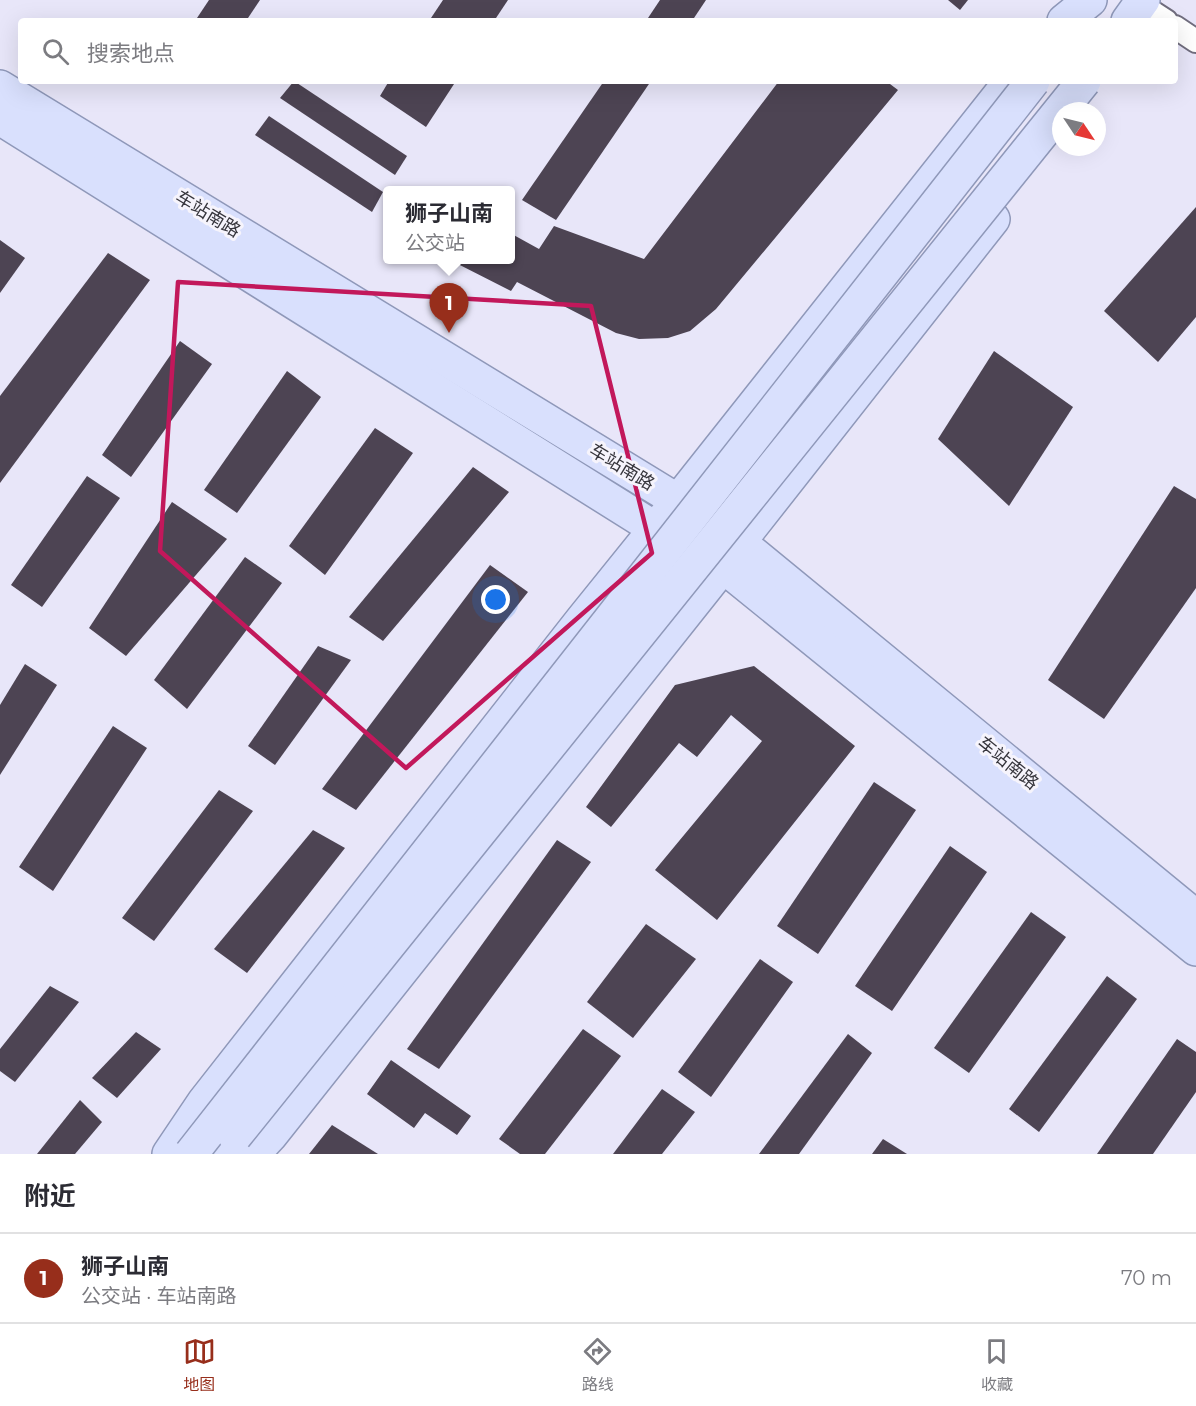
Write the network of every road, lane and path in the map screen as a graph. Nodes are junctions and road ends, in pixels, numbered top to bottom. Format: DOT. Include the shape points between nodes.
graph roads {
  1 [pos="1090,0"];
  2 [pos="1097,0"];
  3 [pos="1068,18"];
  4 [pos="1082,18"];
  5 [pos="1178,29"];
  6 [pos="1196,41"];
  7 [pos="1009,84"];
  8 [pos="1031,84"];
  9 [pos="1082,84"];
  10 [pos="1100,84"];
  11 [pos="0,87"];
  12 [pos="1086,102"];
  13 [pos="0,118"];
  14 [pos="1052,144"];
  15 [pos="678,501"];
  16 [pos="656,529"];
  17 [pos="731,554"];
  18 [pos="1196,917"];
  19 [pos="1196,949"];
  20 [pos="169,1154"];
  21 [pos="191,1154"];
  22 [pos="220,1154"];
  23 [pos="253,1154"];
  1 -- 3 [label="main road"];
  2 -- 4 [label="main road"];
  5 -- 6 [label="street"];
  7 -- 15 [label="main road"];
  8 -- 21 [label="main road, bridge"];
  9 -- 22 [label="main road, bridge"];
  10 -- 12 [label="main road"];
  11 -- 15 [label="main road, 车站南路"];
  13 -- 16 [label="main road, 车站南路"];
  14 -- 17 [label="main road"];
  15 -- 16 [label="main road"];
  15 -- 17 [label="main road, 车站南路"];
  16 -- 17 [label="main road, 车站南路"];
  16 -- 20 [label="main road" via="204,1102"];
  17 -- 18 [label="main road, 车站南路"];
  17 -- 19 [label="main road, 车站南路"];
  17 -- 23 [label="main road"];
}
